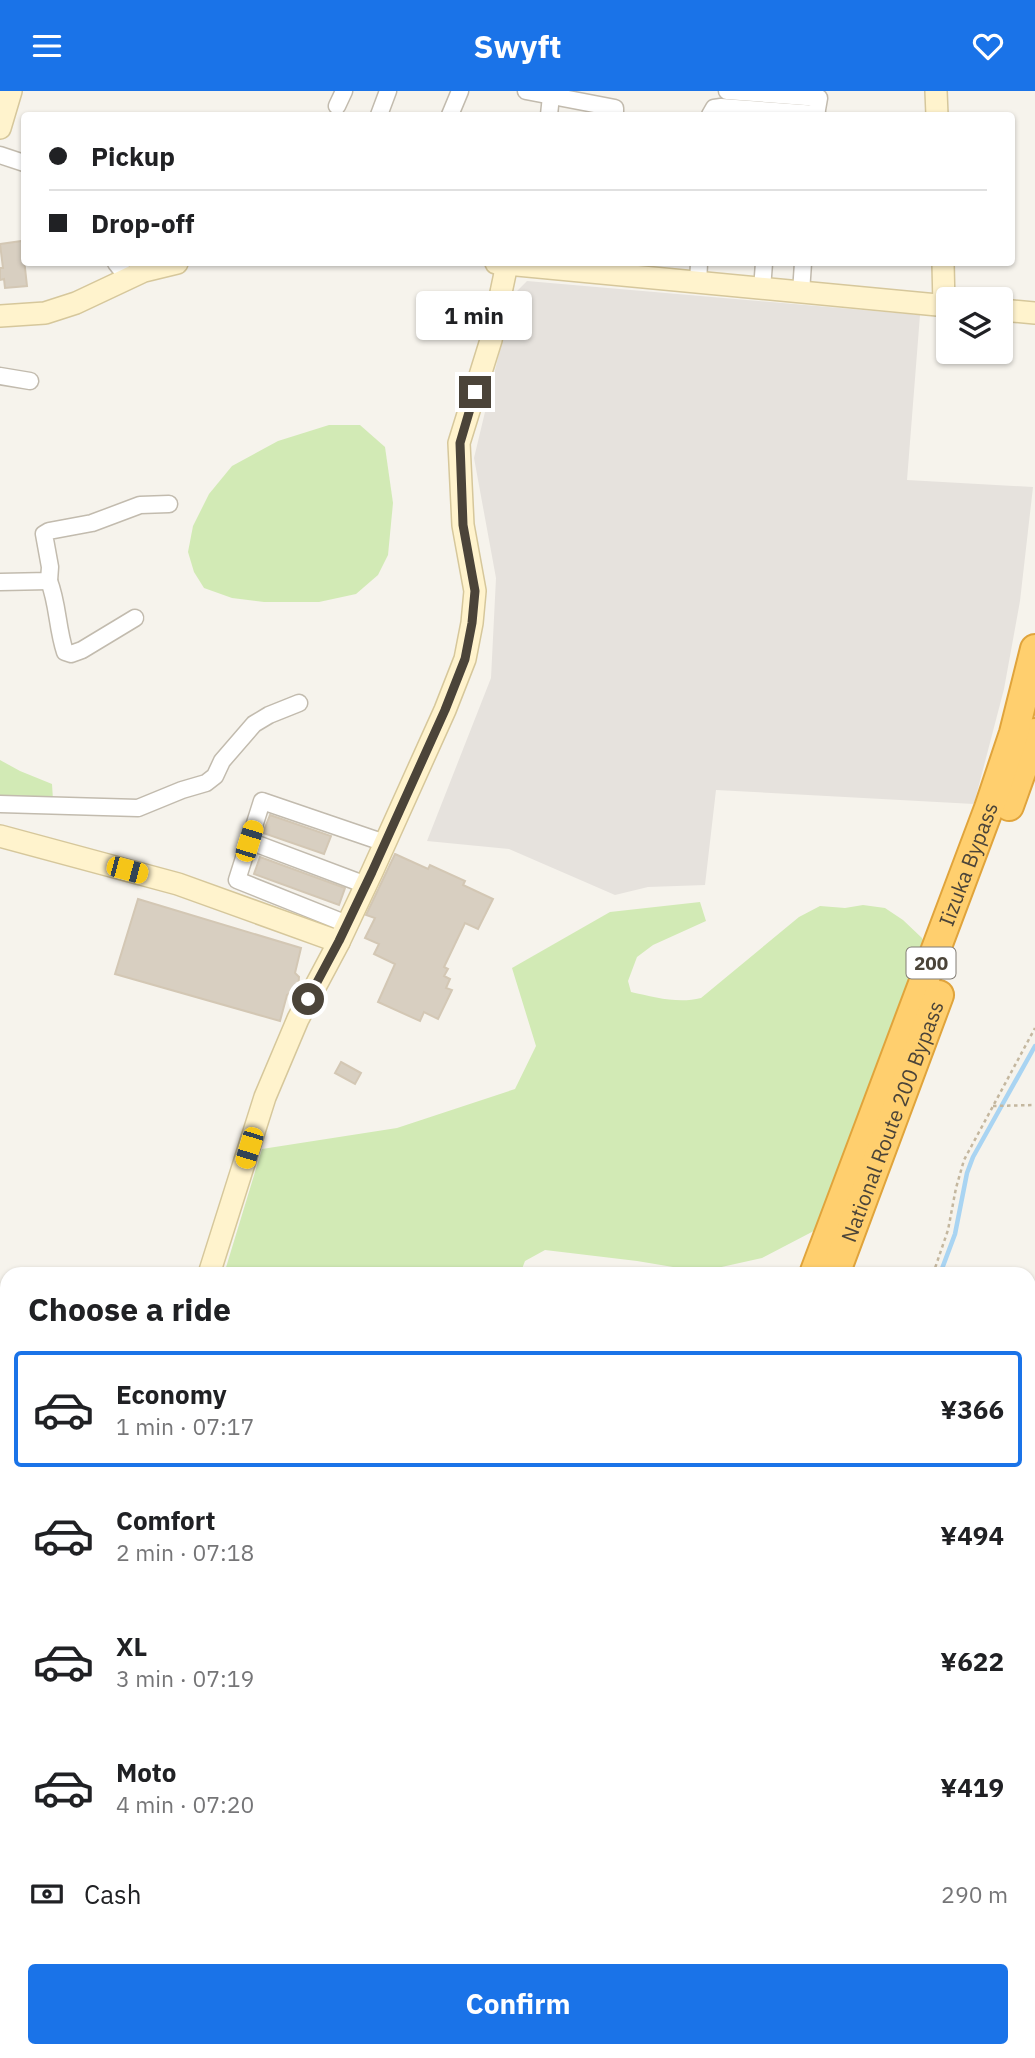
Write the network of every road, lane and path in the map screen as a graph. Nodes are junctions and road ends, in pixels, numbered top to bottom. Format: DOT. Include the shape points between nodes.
graph roads {
  1 [pos="11,91"];
  2 [pos="388,91"];
  3 [pos="460,91"];
  4 [pos="526,91"];
  5 [pos="727,91"];
  6 [pos="936,91"];
  7 [pos="551,96"];
  8 [pos="818,105"];
  9 [pos="380,112"];
  10 [pos="451,112"];
  11 [pos="549,112"];
  12 [pos="615,112"];
  13 [pos="712,112"];
  14 [pos="768,112"];
  15 [pos="783,112"];
  16 [pos="937,112"];
  17 [pos="0,128"];
  18 [pos="0,155"];
  19 [pos="21,162"];
  20 [pos="500,266"];
  21 [pos="560,266"];
  22 [pos="764,266"];
  23 [pos="803,266"];
  24 [pos="943,266"];
  25 [pos="134,268"];
  26 [pos="699,273"];
  27 [pos="945,287"];
  28 [pos="762,289"];
  29 [pos="801,292"];
  30 [pos="936,305"];
  31 [pos="1013,311"];
  32 [pos="1035,313"];
  33 [pos="0,316"];
  34 [pos="0,376"];
  35 [pos="30,381"];
  36 [pos="169,504"];
  37 [pos="49,580"];
  38 [pos="0,582"];
  39 [pos="135,618"];
  40 [pos="1035,649"];
  41 [pos="299,703"];
  42 [pos="1035,733"];
  43 [pos="0,804"];
  44 [pos="0,836"];
  45 [pos="249,841"];
  46 [pos="385,843"];
  47 [pos="366,885"];
  48 [pos="343,933"];
  49 [pos="1035,1028"];
  50 [pos="992,1105"];
  51 [pos="1035,1105"];
  52 [pos="211,1267"];
  53 [pos="817,1267"];
  54 [pos="838,1267"];
  55 [pos="935,1267"];
  1 -- 17 [label="street"];
  2 -- 9 [label="street"];
  3 -- 10 [label="street"];
  4 -- 7 [label="street"];
  5 -- 8 [label="street"];
  6 -- 16 [label="street"];
  7 -- 11 [label="street"];
  7 -- 12 [label="street" via="615,108"];
  8 -- 15 [label="street"];
  13 -- 14 [label="street" via="721,107"];
  18 -- 19 [label="street"];
  20 -- 46 [label="street" via="491,340 460,443 463,525 475,591 465,659"];
  21 -- 26 [label="street"];
  22 -- 28 [label="street"];
  23 -- 29 [label="street"];
  24 -- 27 [label="street"];
  25 -- 33 [label="street" via="76,303 44,313"];
  26 -- 28 [label="street"];
  28 -- 29 [label="street"];
  29 -- 30 [label="street"];
  31 -- 32 [label="street"];
  34 -- 35 [label="street"];
  36 -- 37 [label="street" via="140,505 92,523 48,531 44,534"];
  37 -- 38 [label="street"];
  37 -- 39 [label="street" via="65,652 82,650"];
  40 -- 53 [label="highway, Iizuka Bypass / 200" via="989,809"];
  41 -- 43 [label="street" via="254,724 206,783 138,808"];
  42 -- 54 [label="highway, National Route 200 Bypass / 200"];
  44 -- 48 [label="street"];
  45 -- 46 [label="street" via="262,801"];
  45 -- 47 [label="street"];
  45 -- 48 [label="street" via="237,880"];
  46 -- 47 [label="street"];
  47 -- 48 [label="street"];
  48 -- 52 [label="street" via="298,1019 265,1097"];
  49 -- 50 [label="path"];
  50 -- 51 [label="path"];
  50 -- 55 [label="path" via="964,1160"];
}
